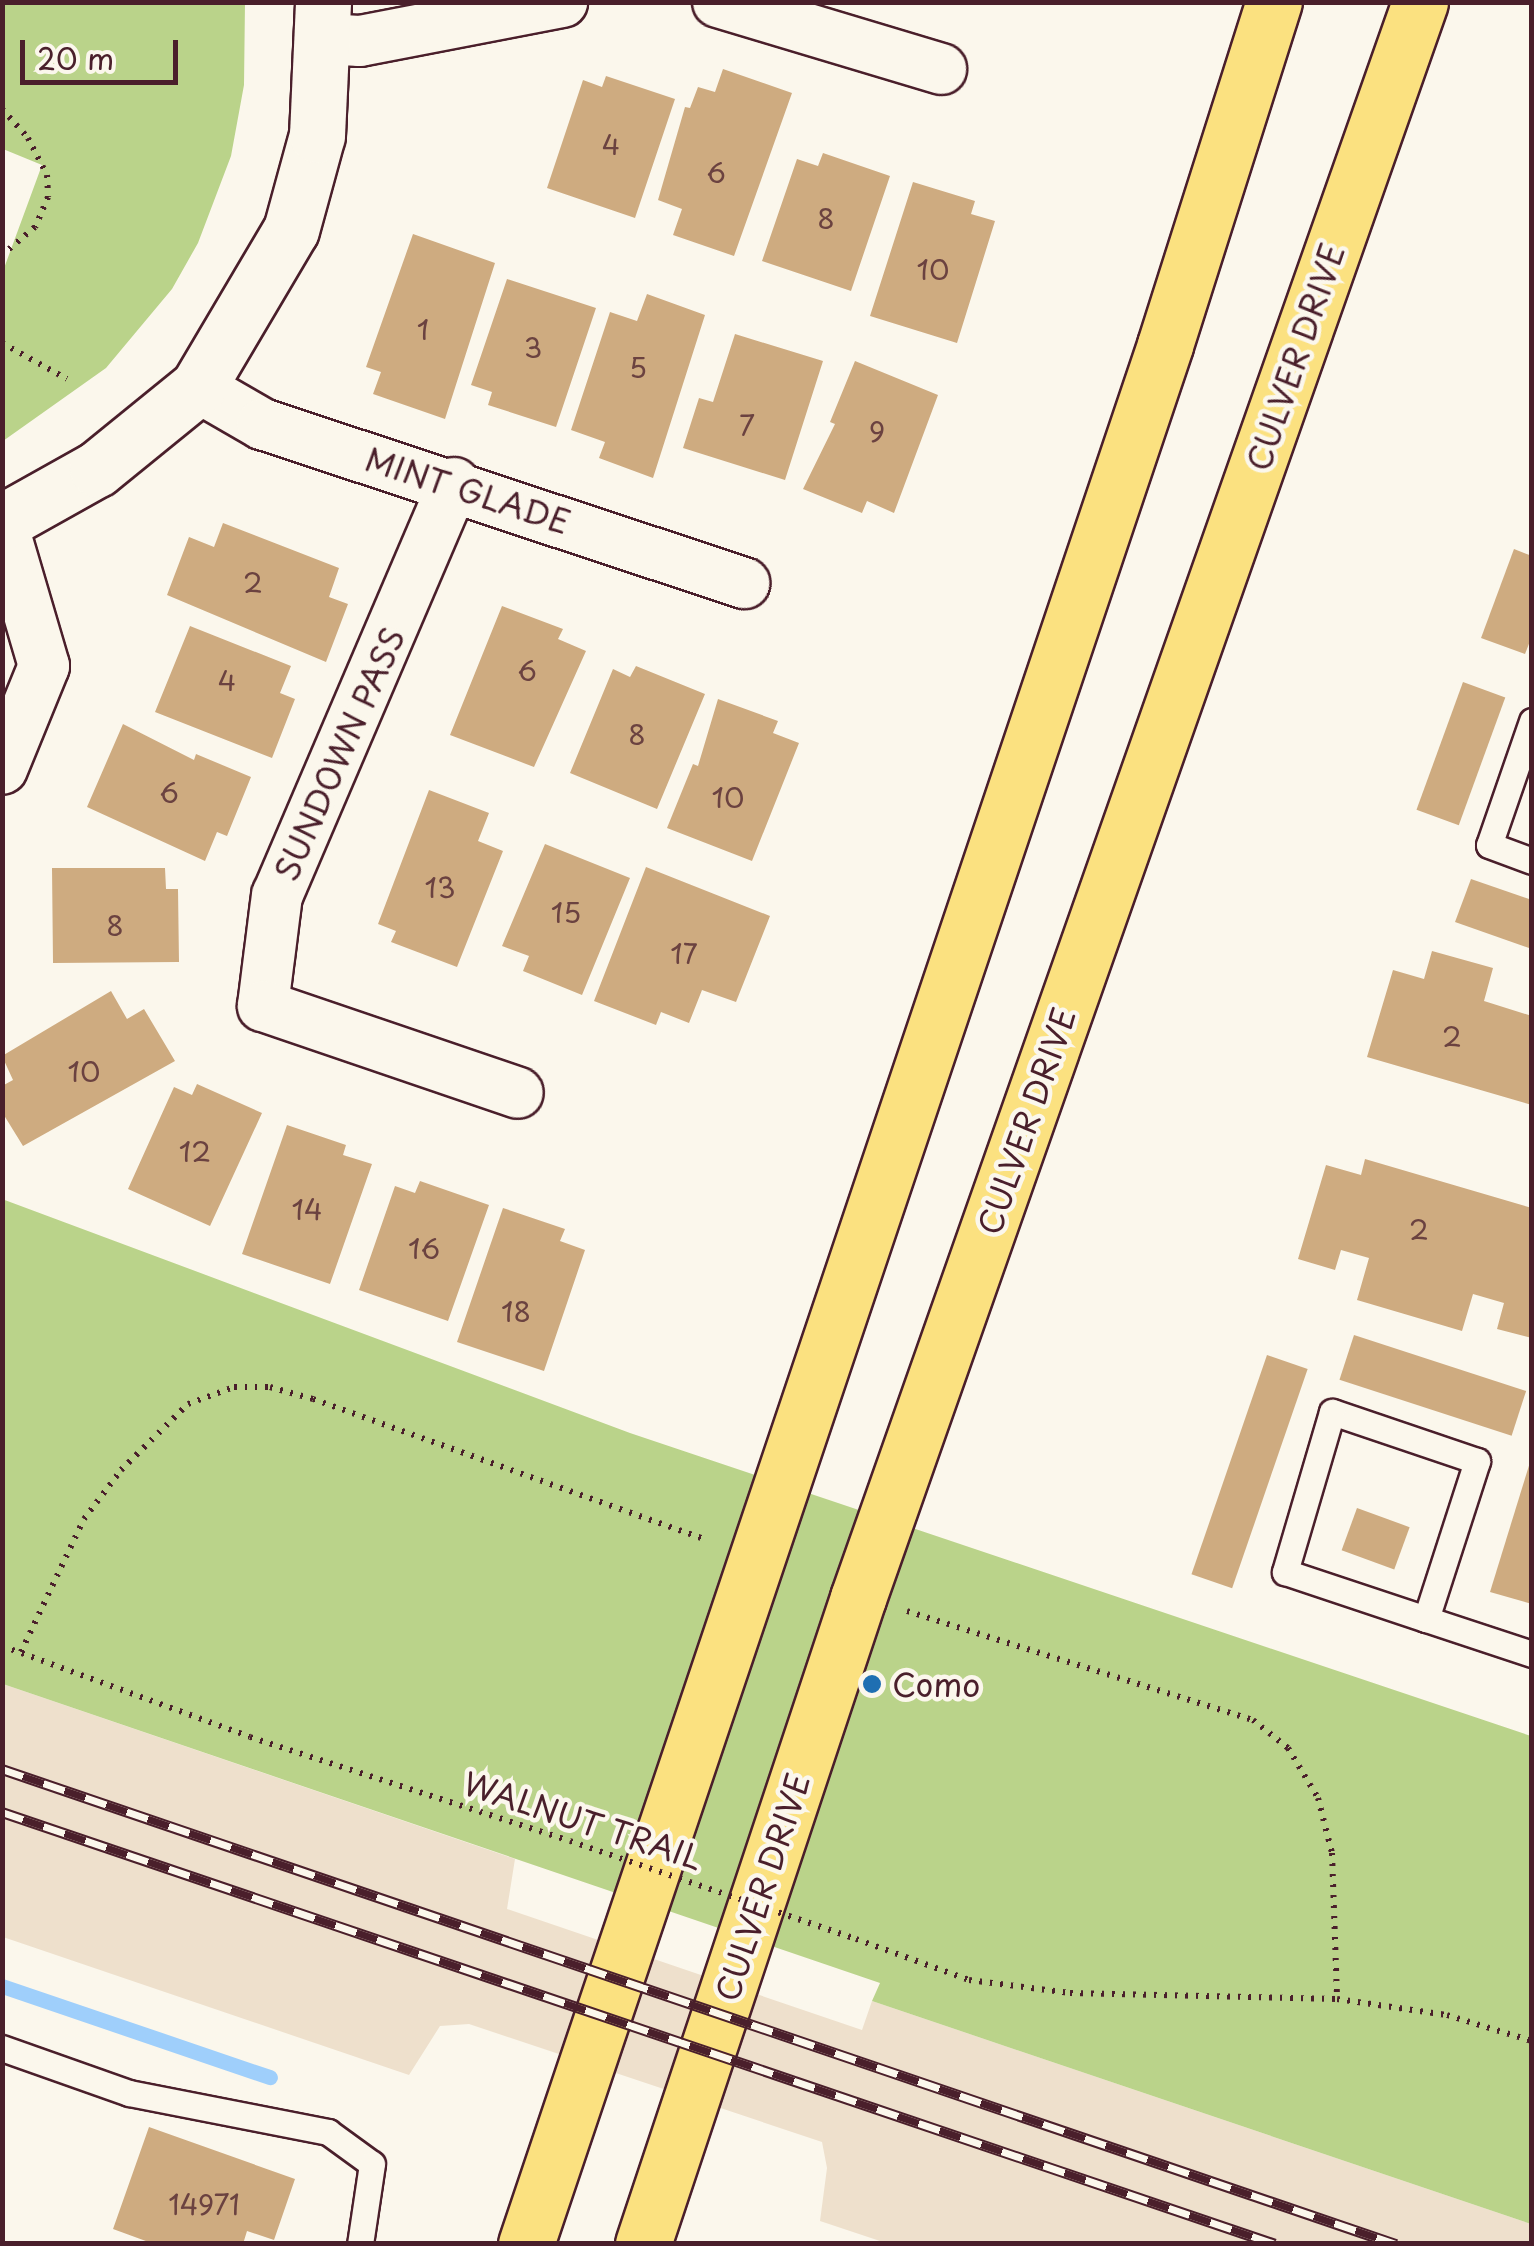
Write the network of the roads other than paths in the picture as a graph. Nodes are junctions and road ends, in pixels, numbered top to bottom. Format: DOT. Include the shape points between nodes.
graph roads {
  1 [pos="562,2"];
  2 [pos="718,2"];
  3 [pos="1274,2"];
  4 [pos="1420,2"];
  5 [pos="323,21"];
  6 [pos="942,69"];
  7 [pos="198,387"];
  8 [pos="454,483"];
  9 [pos="2,522"];
  10 [pos="744,583"];
  11 [pos="1532,721"];
  12 [pos="2,769"];
  13 [pos="1532,861"];
  14 [pos="518,1093"];
  15 [pos="1426,1619"];
  16 [pos="1532,1654"];
  17 [pos="2,2048"];
  18 [pos="360,2244"];
  19 [pos="526,2244"];
  20 [pos="643,2244"];
  1 -- 5 [label="street" via="360,41"];
  2 -- 6 [label="street"];
  3 -- 19 [label="main road" via="1153,382"];
  4 -- 20 [label="main road, CULVER DRIVE" via="858,1598"];
  5 -- 7 [label="street" via="317,135 291,230"];
  7 -- 8 [label="street, MINT GLADE" via="262,424"];
  7 -- 9 [label="street" via="97,469"];
  8 -- 10 [label="street, MINT GLADE"];
  8 -- 14 [label="street, SUNDOWN PASS" via="278,895 263,1006"];
  9 -- 12 [label="street" via="44,666"];
  11 -- 13 [label="lane" via="1488,845"];
  15 -- 15 [label="lane" via="1285,1572 1332,1412 1477,1460"];
  15 -- 16 [label="lane"];
  17 -- 18 [label="lane" via="130,2093 328,2132 372,2164"];
}
